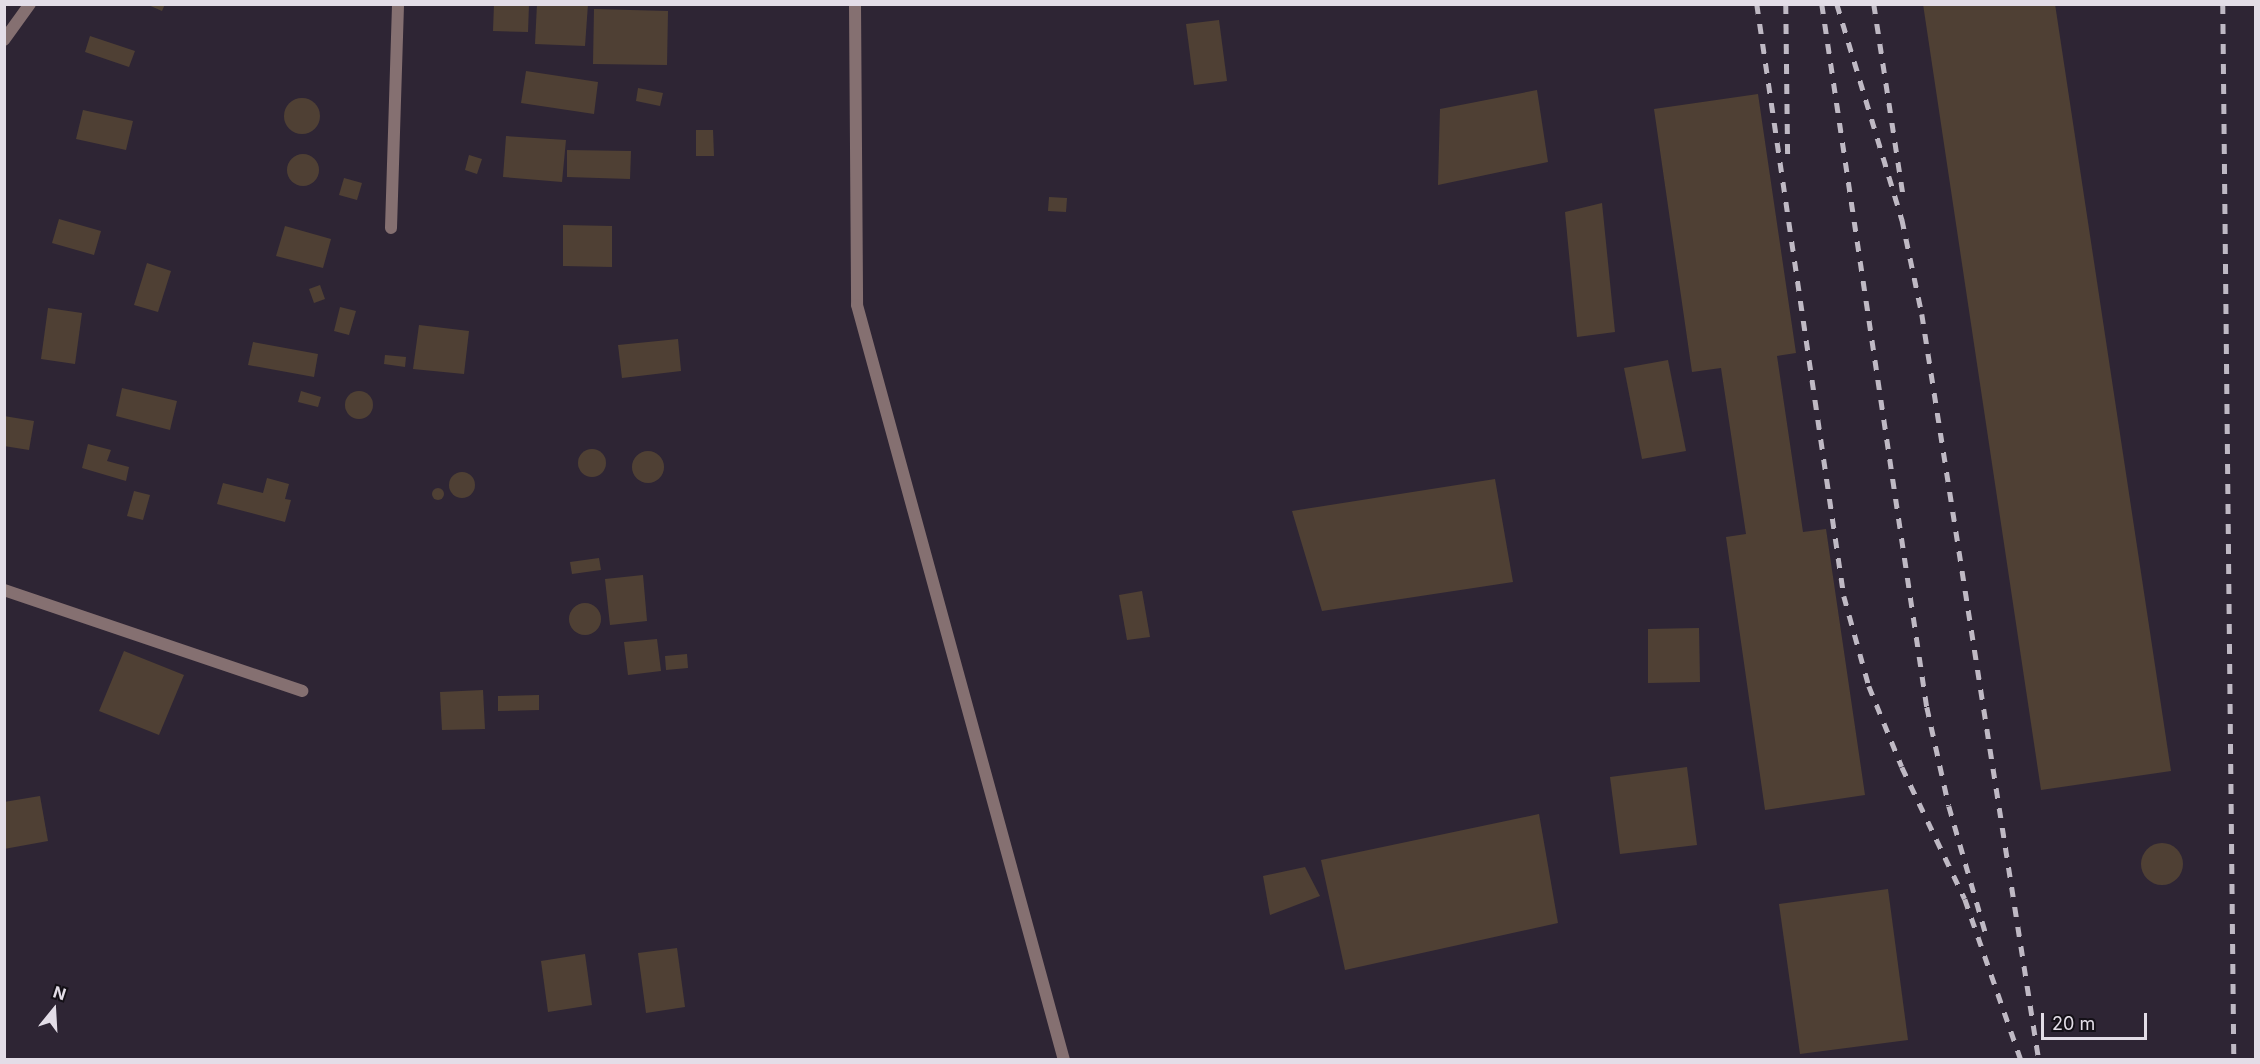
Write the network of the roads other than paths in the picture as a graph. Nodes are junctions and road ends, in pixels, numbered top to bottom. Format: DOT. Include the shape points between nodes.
graph roads {
  1 [pos="30,4"];
  2 [pos="398,4"];
  3 [pos="855,4"];
  4 [pos="4,40"];
  5 [pos="391,228"];
  6 [pos="4,590"];
  7 [pos="302,691"];
  8 [pos="1064,1059"];
  1 -- 4 [label="street"];
  2 -- 5 [label="street"];
  3 -- 8 [label="street" via="857,305"];
  6 -- 7 [label="street"];
}
